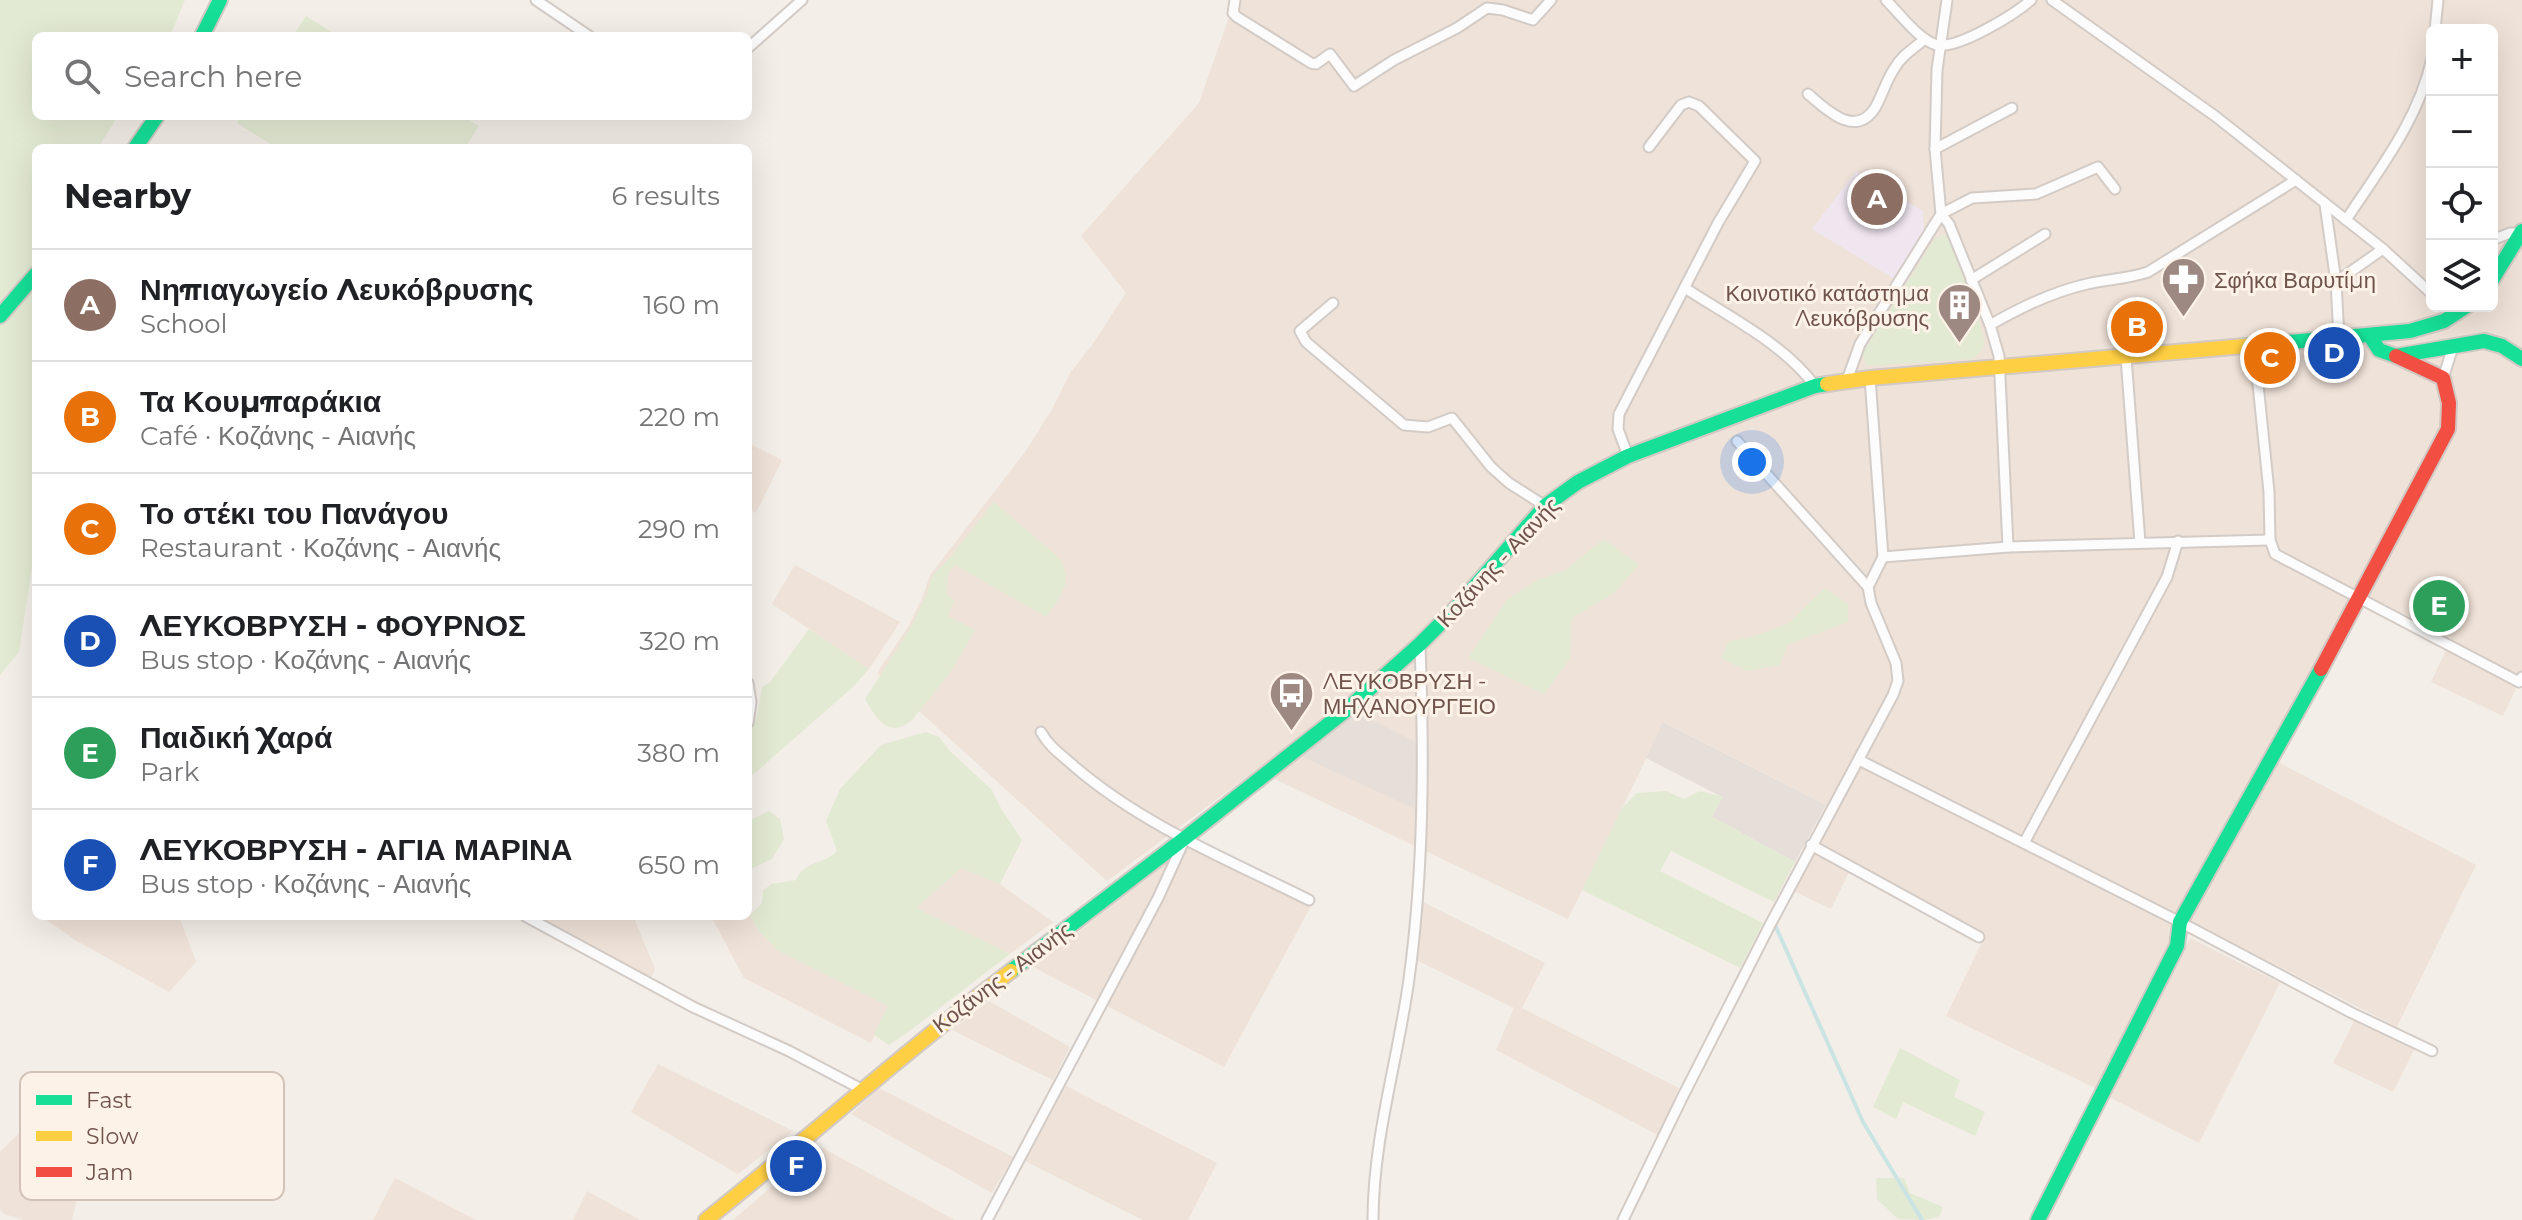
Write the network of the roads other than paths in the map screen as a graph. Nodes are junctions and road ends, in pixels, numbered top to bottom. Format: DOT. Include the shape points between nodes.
graph roads {
  1 [pos="220,0"];
  2 [pos="536,0"];
  3 [pos="802,0"];
  4 [pos="1235,0"];
  5 [pos="1551,0"];
  6 [pos="1886,0"];
  7 [pos="1947,0"];
  8 [pos="2031,0"];
  9 [pos="2052,0"];
  10 [pos="2438,0"];
  11 [pos="2436,24"];
  12 [pos="204,32"];
  13 [pos="583,32"];
  14 [pos="1925,39"];
  15 [pos="752,44"];
  16 [pos="1940,46"];
  17 [pos="2426,76"];
  18 [pos="1808,94"];
  19 [pos="2012,108"];
  20 [pos="154,120"];
  21 [pos="138,144"];
  22 [pos="1649,147"];
  23 [pos="1935,149"];
  24 [pos="2296,180"];
  25 [pos="2115,189"];
  26 [pos="2325,204"];
  27 [pos="1941,214"];
  28 [pos="2346,220"];
  29 [pos="2521,232"];
  30 [pos="2045,234"];
  31 [pos="2498,238"];
  32 [pos="2383,249"];
  33 [pos="2498,270"];
  34 [pos="32,279"];
  35 [pos="1971,280"];
  36 [pos="2336,282"];
  37 [pos="2426,286"];
  38 [pos="1685,288"];
  39 [pos="1333,303"];
  40 [pos="2449,312"];
  41 [pos="0,316"];
  42 [pos="1990,325"];
  43 [pos="2370,336"];
  44 [pos="2339,338"];
  45 [pos="2254,345"];
  46 [pos="2453,347"];
  47 [pos="2396,356"];
  48 [pos="2126,357"];
  49 [pos="2522,359"];
  50 [pos="2000,368"];
  51 [pos="1870,378"];
  52 [pos="2443,378"];
  53 [pos="1847,380"];
  54 [pos="1815,386"];
  55 [pos="1737,441"];
  56 [pos="1628,456"];
  57 [pos="1545,506"];
  58 [pos="2270,540"];
  59 [pos="2178,541"];
  60 [pos="2140,543"];
  61 [pos="2008,547"];
  62 [pos="1883,557"];
  63 [pos="1868,587"];
  64 [pos="2359,600"];
  65 [pos="1420,644"];
  66 [pos="2522,677"];
  67 [pos="1041,732"];
  68 [pos="1859,760"];
  69 [pos="1185,838"];
  70 [pos="2024,843"];
  71 [pos="1811,845"];
  72 [pos="1309,900"];
  73 [pos="532,920"];
  74 [pos="2180,922"];
  75 [pos="1979,937"];
  76 [pos="2432,1051"];
  77 [pos="863,1090"];
  78 [pos="706,1220"];
  79 [pos="987,1220"];
  80 [pos="1373,1220"];
  81 [pos="1623,1220"];
  82 [pos="2038,1220"];
  1 -- 12 [label="main road"];
  2 -- 13 [label="street"];
  3 -- 15 [label="street"];
  4 -- 5 [label="street" via="1237,17 1311,63 1330,54 1354,86 1487,8 1533,20"];
  6 -- 14 [label="street"];
  7 -- 16 [label="street"];
  8 -- 16 [label="street" via="1998,23"];
  9 -- 24 [label="street"];
  10 -- 11 [label="street"];
  14 -- 16 [label="street"];
  14 -- 18 [label="street" via="1902,58 1866,117 1847,122"];
  16 -- 23 [label="street"];
  17 -- 28 [label="street" via="2400,139"];
  19 -- 23 [label="street"];
  20 -- 21 [label="main road"];
  22 -- 38 [label="street" via="1689,102 1755,161"];
  23 -- 27 [label="street"];
  24 -- 26 [label="street"];
  24 -- 42 [label="street" via="2148,272 2046,295"];
  25 -- 27 [label="street" via="2098,167 2036,194 1972,198"];
  26 -- 28 [label="street"];
  26 -- 36 [label="street"];
  27 -- 35 [label="street"];
  27 -- 53 [label="street" via="1860,344"];
  28 -- 32 [label="street"];
  29 -- 31 [label="street"];
  29 -- 33 [label="main road"];
  30 -- 35 [label="street"];
  32 -- 36 [label="street"];
  32 -- 37 [label="street"];
  34 -- 41 [label="main road"];
  35 -- 42 [label="street"];
  36 -- 44 [label="street"];
  38 -- 54 [label="street" via="1787,356"];
  38 -- 56 [label="street" via="1619,414 1618,429"];
  39 -- 57 [label="street" via="1300,331 1306,342 1404,425 1428,427 1452,418 1491,467"];
  40 -- 43 [label="main road, Κοζάνης - Αιανής" via="2442,324"];
  42 -- 50 [label="street"];
  43 -- 44 [label="main road, Κοζάνης - Αιανής"];
  43 -- 47 [label="main road" via="2379,350"];
  44 -- 45 [label="main road, Κοζάνης - Αιανής"];
  45 -- 48 [label="main road, Κοζάνης - Αιανής"];
  45 -- 58 [label="street"];
  46 -- 47 [label="main road"];
  46 -- 49 [label="main road" via="2484,341"];
  46 -- 52 [label="street"];
  47 -- 52 [label="main road"];
  48 -- 50 [label="main road, Κοζάνης - Αιανής"];
  48 -- 60 [label="street"];
  50 -- 51 [label="main road, Κοζάνης - Αιανής"];
  50 -- 61 [label="street"];
  51 -- 53 [label="main road, Κοζάνης - Αιανής"];
  51 -- 62 [label="street"];
  52 -- 64 [label="main road" via="2451,413 2448,429"];
  53 -- 54 [label="main road, Κοζάνης - Αιανής"];
  54 -- 56 [label="main road, Κοζάνης - Αιανής"];
  55 -- 63 [label="street"];
  56 -- 57 [label="main road, Κοζάνης - Αιανής"];
  57 -- 65 [label="main road, Κοζάνης - Αιανής"];
  58 -- 59 [label="street"];
  58 -- 64 [label="street" via="2275,554"];
  59 -- 60 [label="street"];
  59 -- 70 [label="street" via="2167,577"];
  60 -- 61 [label="street"];
  61 -- 62 [label="street"];
  62 -- 63 [label="street"];
  63 -- 68 [label="street" via="1898,681"];
  64 -- 66 [label="street" via="2519,682"];
  64 -- 74 [label="main road"];
  65 -- 69 [label="main road, Κοζάνης - Αιανής"];
  65 -- 80 [label="street" via="1419,877 1405,1005 1377,1149"];
  67 -- 69 [label="street" via="1099,787"];
  68 -- 70 [label="street"];
  68 -- 71 [label="street"];
  69 -- 72 [label="street"];
  69 -- 77 [label="main road, Κοζάνης - Αιανής" via="947,1019"];
  69 -- 79 [label="street"];
  70 -- 74 [label="street"];
  71 -- 75 [label="street"];
  71 -- 81 [label="street"];
  73 -- 77 [label="street"];
  74 -- 76 [label="street"];
  74 -- 82 [label="main road" via="2177,946"];
  77 -- 78 [label="main road, Κοζάνης - Αιανής"];
}
